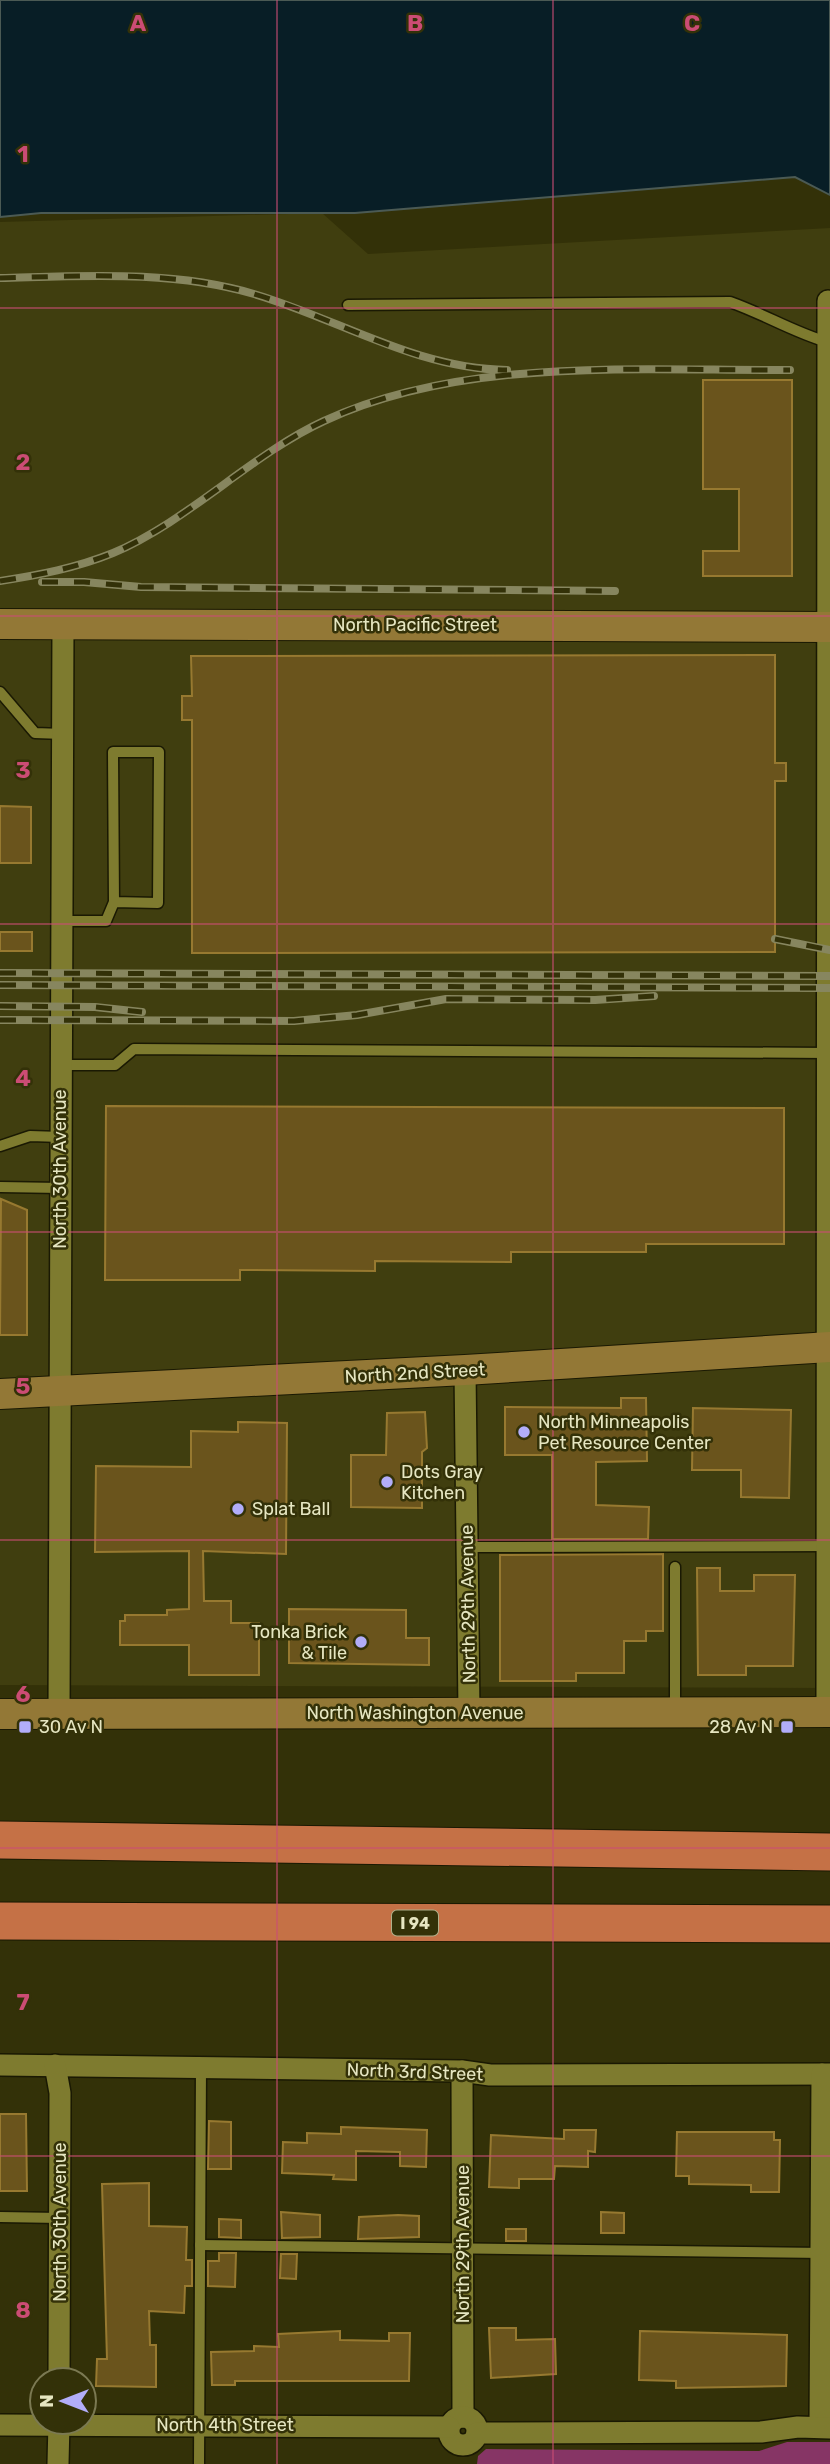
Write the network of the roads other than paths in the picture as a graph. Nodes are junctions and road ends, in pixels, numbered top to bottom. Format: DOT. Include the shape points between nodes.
graph roads {
  1 [pos="828,301"];
  2 [pos="348,305"];
  3 [pos="827,342"];
  4 [pos="0,624"];
  5 [pos="63,624"];
  6 [pos="828,627"];
  7 [pos="0,692"];
  8 [pos="63,734"];
  9 [pos="114,902"];
  10 [pos="830,907"];
  11 [pos="62,921"];
  12 [pos="829,1041"];
  13 [pos="60,1065"];
  14 [pos="61,1137"];
  15 [pos="0,1146"];
  16 [pos="0,1187"];
  17 [pos="61,1188"];
  18 [pos="828,1347"];
  19 [pos="465,1370"];
  20 [pos="59,1390"];
  21 [pos="0,1394"];
  22 [pos="829,1497"];
  23 [pos="467,1547"];
  24 [pos="828,1558"];
  25 [pos="674,1567"];
  26 [pos="674,1711"];
  27 [pos="469,1713"];
  28 [pos="828,1713"];
  29 [pos="0,1714"];
  30 [pos="59,1715"];
  31 [pos="0,1840"];
  32 [pos="830,1851"];
  33 [pos="0,1921"];
  34 [pos="830,1924"];
  35 [pos="0,2065"];
  36 [pos="55,2065"];
  37 [pos="201,2067"];
  38 [pos="462,2071"];
  39 [pos="826,2074"];
  40 [pos="0,2217"];
  41 [pos="60,2218"];
  42 [pos="200,2245"];
  43 [pos="462,2248"];
  44 [pos="825,2253"];
  45 [pos="59,2366"];
  46 [pos="98,2424"];
  47 [pos="200,2424"];
  48 [pos="0,2425"];
  49 [pos="28,2425"];
  50 [pos="825,2427"];
  51 [pos="59,2436"];
  52 [pos="462,2437"];
  53 [pos="58,2464"];
  54 [pos="200,2464"];
  1 -- 3 [label="street"];
  2 -- 3 [label="lane" via="730,302"];
  3 -- 6 [label="street"];
  4 -- 5 [label="street, North Pacific Street"];
  5 -- 6 [label="street, North Pacific Street"];
  5 -- 8 [label="street, North 30th Avenue"];
  6 -- 10 [label="street"];
  7 -- 8 [label="lane" via="35,733"];
  8 -- 11 [label="street, North 30th Avenue"];
  9 -- 9 [label="lane" via="113,752 159,752 158,903"];
  9 -- 11 [label="lane" via="106,921"];
  10 -- 12 [label="street"];
  11 -- 13 [label="street, North 30th Avenue"];
  12 -- 13 [label="lane" via="134,1049 115,1065"];
  12 -- 18 [label="street"];
  13 -- 14 [label="street, North 30th Avenue"];
  14 -- 15 [label="lane" via="30,1136"];
  14 -- 17 [label="street, North 30th Avenue"];
  16 -- 17 [label="lane"];
  17 -- 20 [label="street, North 30th Avenue"];
  18 -- 19 [label="street, North 2nd Street"];
  18 -- 22 [label="street"];
  19 -- 20 [label="street, North 2nd Street"];
  19 -- 23 [label="street, North 29th Avenue"];
  20 -- 21 [label="street, North 2nd Street"];
  20 -- 30 [label="street, North 30th Avenue"];
  22 -- 24 [label="street"];
  23 -- 24 [label="lane"];
  23 -- 27 [label="street, North 29th Avenue"];
  24 -- 28 [label="street"];
  25 -- 26 [label="lane"];
  26 -- 27 [label="street, North Washington Avenue"];
  26 -- 28 [label="street, North Washington Avenue"];
  27 -- 30 [label="street, North Washington Avenue"];
  29 -- 30 [label="street, North Washington Avenue"];
  31 -- 32 [label="highway"];
  33 -- 34 [label="highway, I 94"];
  35 -- 36 [label="street, North 3rd Street"];
  36 -- 37 [label="street, North 3rd Street"];
  36 -- 41 [label="street, North 30th Avenue" via="60,2093"];
  37 -- 38 [label="street, North 3rd Street"];
  37 -- 42 [label="lane"];
  38 -- 39 [label="street, North 3rd Street" via="490,2075"];
  38 -- 43 [label="street, North 29th Avenue"];
  39 -- 44 [label="street"];
  40 -- 41 [label="lane"];
  41 -- 45 [label="street, North 30th Avenue"];
  42 -- 43 [label="lane"];
  42 -- 47 [label="lane"];
  43 -- 44 [label="lane"];
  43 -- 52 [label="street, North 29th Avenue"];
  44 -- 50 [label="street"];
  46 -- 47 [label="street, North 4th Street"];
  47 -- 52 [label="street, North 4th Street"];
  47 -- 54 [label="lane"];
  48 -- 49 [label="street, North 4th Street"];
  50 -- 52 [label="street, North 4th Street"];
  51 -- 53 [label="street"];
}
